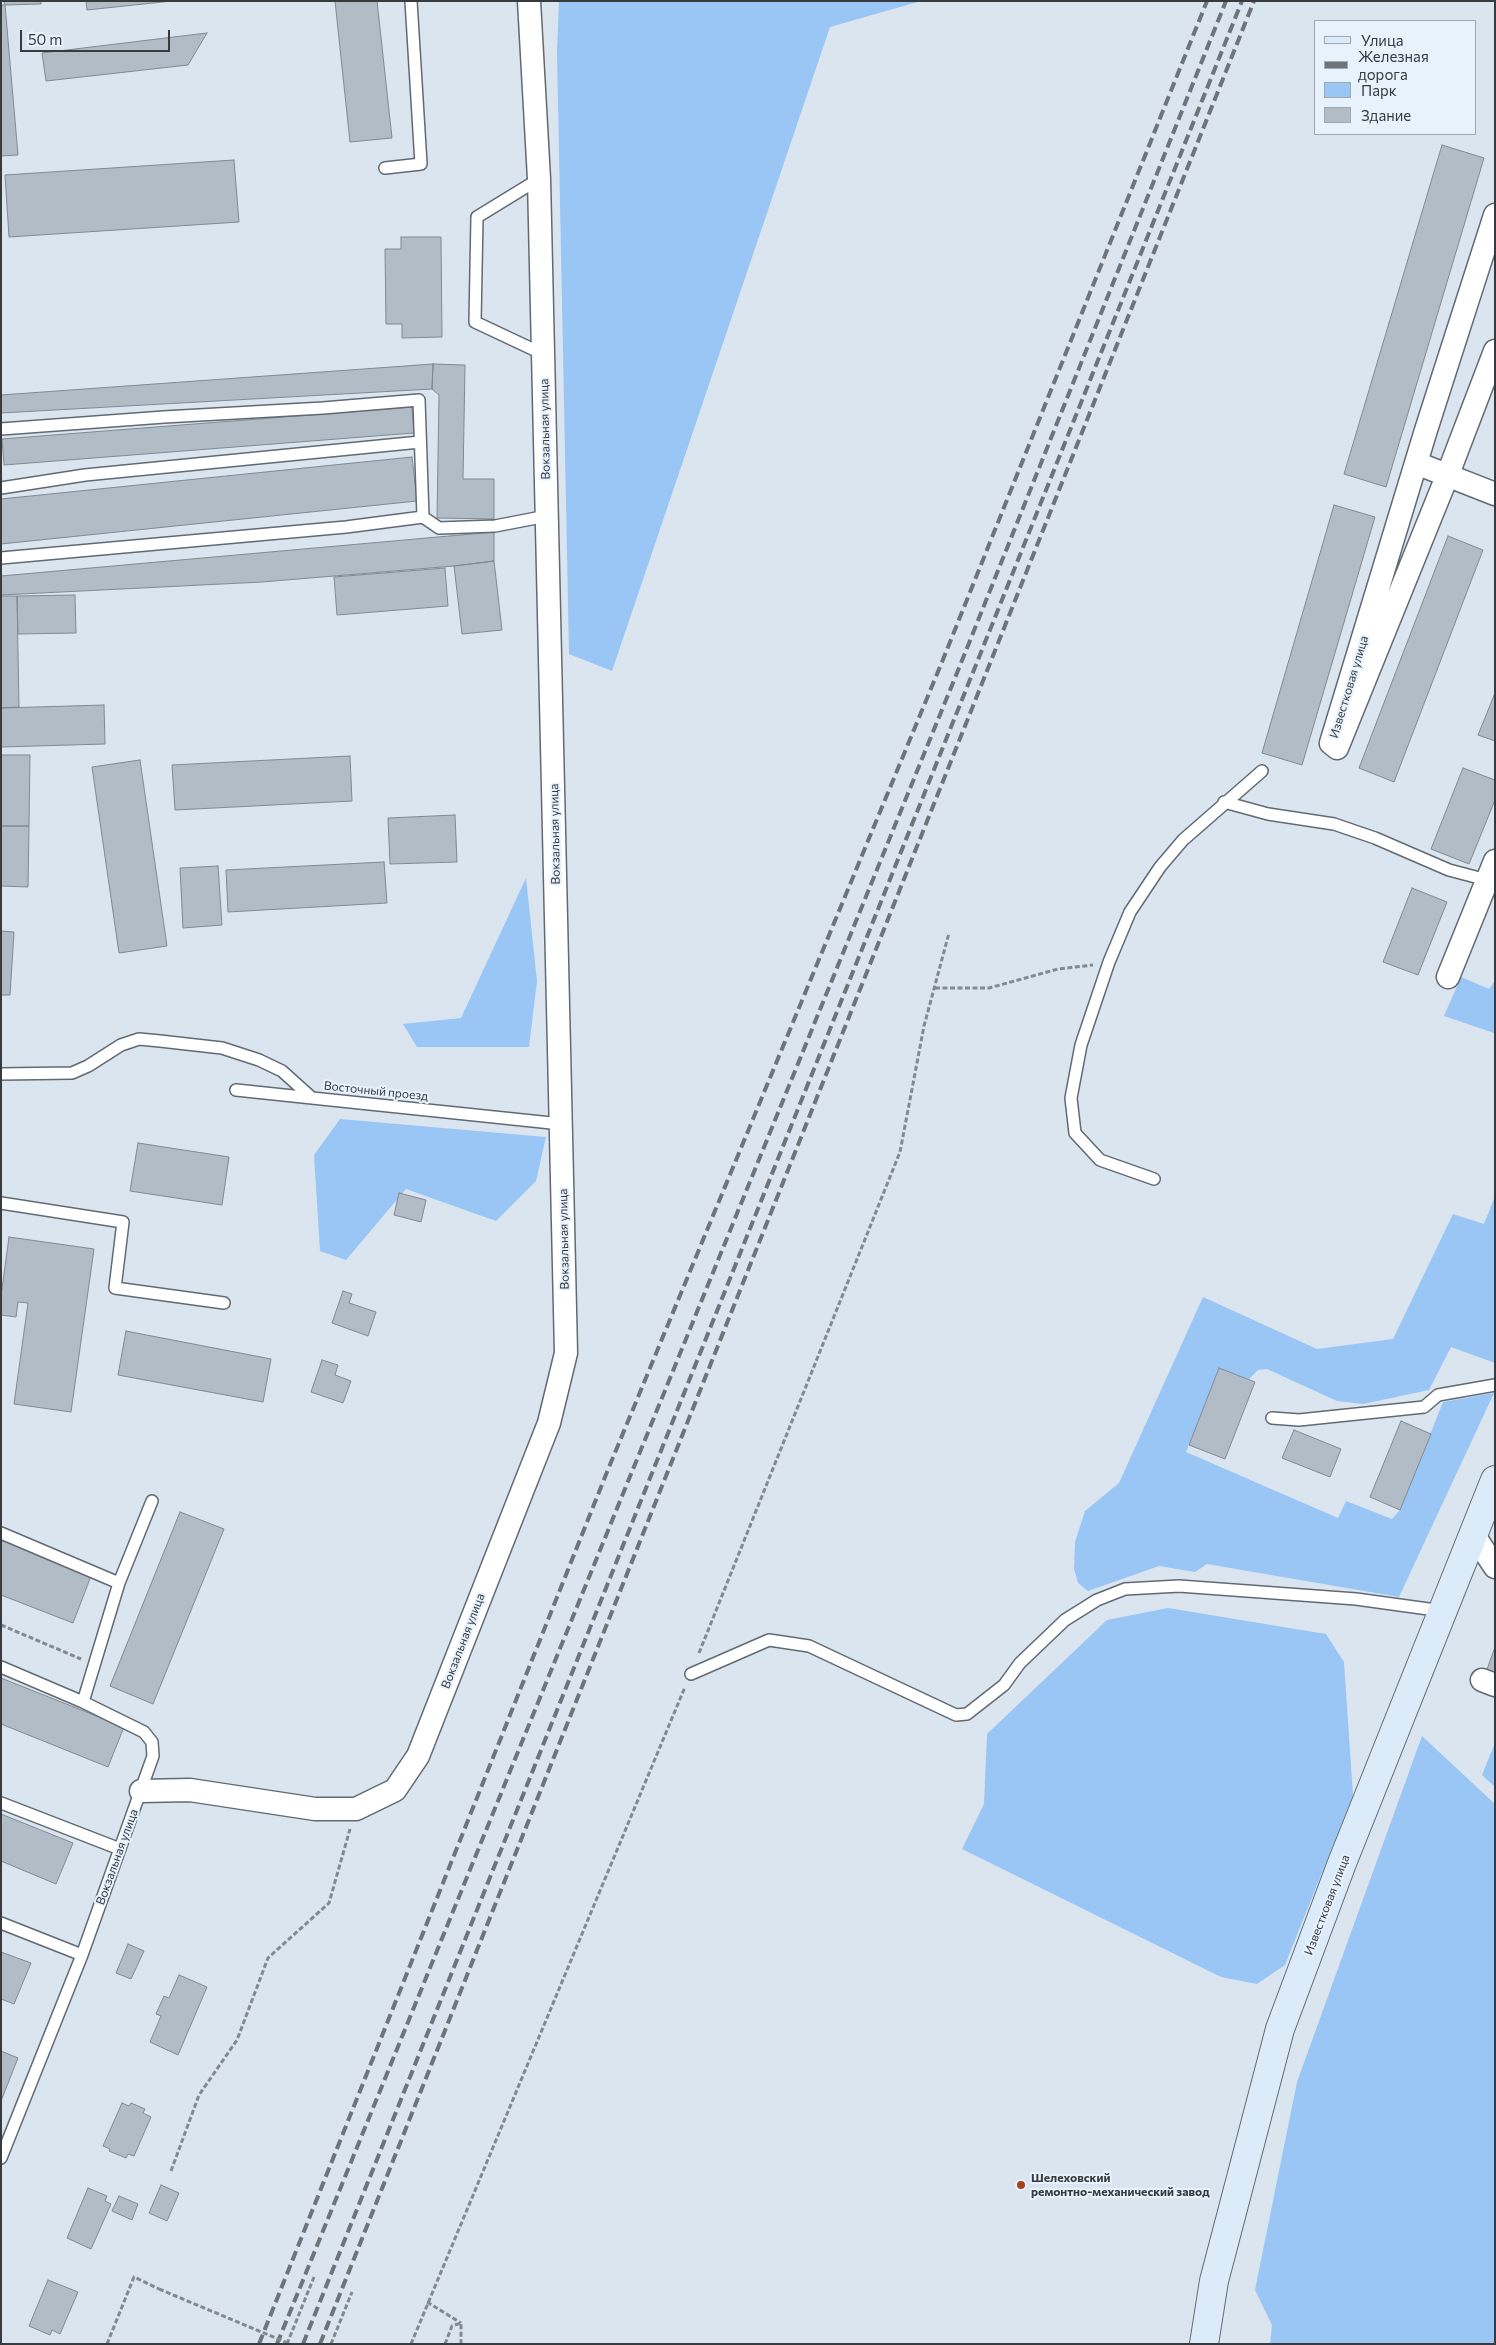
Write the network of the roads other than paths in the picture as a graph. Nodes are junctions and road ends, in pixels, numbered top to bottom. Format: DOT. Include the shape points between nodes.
graph roads {
  1 [pos="411,1"];
  2 [pos="529,1"];
  3 [pos="385,168"];
  4 [pos="539,179"];
  5 [pos="1495,215"];
  6 [pos="1495,351"];
  7 [pos="543,354"];
  8 [pos="1,429"];
  9 [pos="420,442"];
  10 [pos="1416,463"];
  11 [pos="1448,474"];
  12 [pos="1,488"];
  13 [pos="1495,494"];
  14 [pos="547,516"];
  15 [pos="423,517"];
  16 [pos="1,558"];
  17 [pos="1262,771"];
  18 [pos="1224,802"];
  19 [pos="1491,871"];
  20 [pos="1448,977"];
  21 [pos="1,1074"];
  22 [pos="236,1090"];
  23 [pos="312,1098"];
  24 [pos="561,1124"];
  25 [pos="1154,1179"];
  26 [pos="1,1203"];
  27 [pos="224,1303"];
  28 [pos="1495,1385"];
  29 [pos="1272,1418"];
  30 [pos="1495,1480"];
  31 [pos="152,1501"];
  32 [pos="1,1533"];
  33 [pos="1473,1534"];
  34 [pos="1495,1567"];
  35 [pos="119,1583"];
  36 [pos="1443,1611"];
  37 [pos="1,1667"];
  38 [pos="690,1674"];
  39 [pos="83,1702"];
  40 [pos="141,1791"];
  41 [pos="1,1802"];
  42 [pos="120,1849"];
  43 [pos="1,1924"];
  44 [pos="82,1955"];
  45 [pos="1,2158"];
  46 [pos="1204,2344"];
  1 -- 3 [label="lane" via="421,164"];
  2 -- 4 [label="street, Вокзальная улица"];
  4 -- 7 [label="street, Вокзальная улица"];
  4 -- 7 [label="lane" via="477,217 475,322"];
  5 -- 10 [label="street, Известковая улица"];
  6 -- 11 [label="street, Известковая улица"];
  7 -- 14 [label="street, Вокзальная улица"];
  8 -- 9 [label="lane" via="419,400"];
  9 -- 12 [label="lane" via="85,475"];
  9 -- 15 [label="lane"];
  10 -- 11 [label="street"];
  10 -- 11 [label="street, Известковая улица" via="1332,743 1337,748"];
  11 -- 13 [label="street"];
  14 -- 15 [label="lane" via="495,526 439,528"];
  14 -- 24 [label="street, Вокзальная улица"];
  15 -- 16 [label="lane" via="346,527"];
  17 -- 18 [label="lane"];
  18 -- 19 [label="lane" via="1268,814 1334,824 1449,870"];
  18 -- 25 [label="lane" via="1183,840 1160,867 1130,912 1081,1044 1071,1098 1075,1132 1100,1160"];
  19 -- 20 [label="street"];
  21 -- 23 [label="lane, Восточный проезд" via="72,1073 121,1045 139,1039 222,1048 259,1060 282,1070"];
  22 -- 23 [label="lane"];
  23 -- 24 [label="lane, Восточный проезд"];
  24 -- 40 [label="street, Вокзальная улица" via="566,1353 549,1422 418,1756 395,1790 356,1809 315,1810 190,1790"];
  26 -- 27 [label="lane" via="123,1222 115,1288"];
  28 -- 29 [label="lane" via="1438,1395 1424,1407 1315,1419"];
  30 -- 33 [label="main road, Известковая улица"];
  31 -- 35 [label="lane"];
  32 -- 35 [label="lane"];
  33 -- 34 [label="street"];
  33 -- 36 [label="main road, Известковая улица"];
  35 -- 39 [label="lane"];
  36 -- 38 [label="lane" via="1356,1599 1180,1586 1125,1589 1097,1600 1065,1620 1020,1662 1004,1685 967,1714 956,1715 809,1646 769,1640"];
  36 -- 46 [label="main road, Известковая улица" via="1342,1863 1280,2029 1214,2281"];
  37 -- 39 [label="lane"];
  39 -- 40 [label="lane" via="144,1732 152,1742 153,1756"];
  40 -- 42 [label="lane, Вокзальная улица"];
  41 -- 42 [label="lane"];
  42 -- 44 [label="lane, Вокзальная улица"];
  43 -- 44 [label="lane"];
  44 -- 45 [label="lane, Вокзальная улица"];
}
